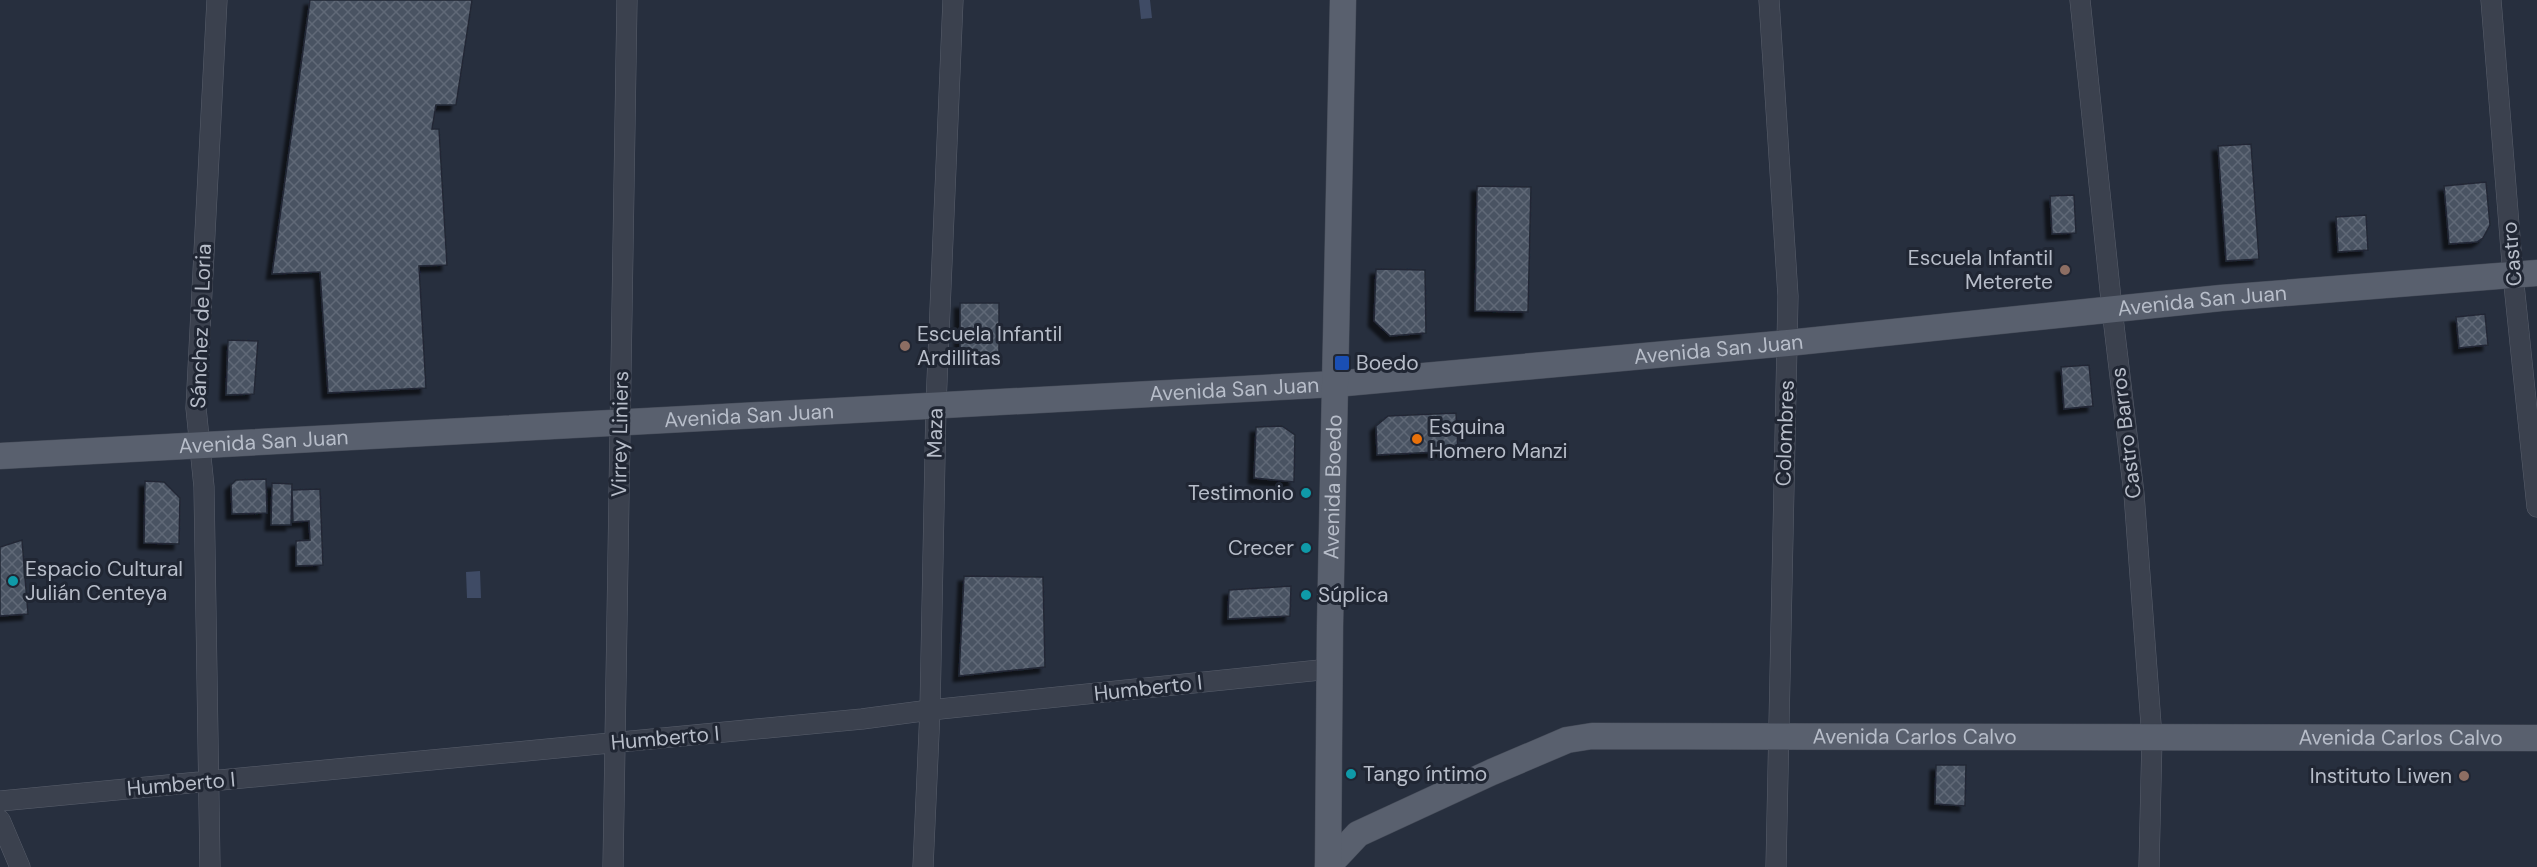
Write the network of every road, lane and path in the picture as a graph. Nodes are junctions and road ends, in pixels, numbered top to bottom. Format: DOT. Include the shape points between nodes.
graph roads {
  1 [pos="217,0"];
  2 [pos="627,0"];
  3 [pos="953,0"];
  4 [pos="1343,0"];
  5 [pos="1769,0"];
  6 [pos="2080,0"];
  7 [pos="2491,0"];
  8 [pos="2525,274"];
  9 [pos="2112,309"];
  10 [pos="1788,343"];
  11 [pos="1335,384"];
  12 [pos="936,405"];
  13 [pos="620,423"];
  14 [pos="200,447"];
  15 [pos="0,456"];
  16 [pos="2537,507"];
  17 [pos="1330,669"];
  18 [pos="930,710"];
  19 [pos="1779,736"];
  20 [pos="2152,738"];
  21 [pos="2537,738"];
  22 [pos="614,743"];
  23 [pos="210,782"];
  24 [pos="0,801"];
  25 [pos="0,820"];
  26 [pos="20,867"];
  27 [pos="210,867"];
  28 [pos="613,867"];
  29 [pos="923,867"];
  30 [pos="1328,867"];
  31 [pos="1776,867"];
  32 [pos="2149,867"];
  1 -- 14 [label="street, Sánchez de Loria" via="196,408"];
  2 -- 13 [label="street, Virrey Liniers"];
  3 -- 12 [label="street, Maza"];
  4 -- 11 [label="main road, Avenida Boedo"];
  5 -- 10 [label="street, Colombres"];
  6 -- 9 [label="street, Castro Barros"];
  7 -- 8 [label="street, Castro"];
  8 -- 9 [label="main road, Avenida San Juan"];
  8 -- 16 [label="street, Castro"];
  9 -- 10 [label="main road, Avenida San Juan"];
  9 -- 20 [label="street, Castro Barros" via="2134,494"];
  10 -- 11 [label="main road, Avenida San Juan"];
  10 -- 19 [label="street, Colombres"];
  11 -- 12 [label="main road, Avenida San Juan"];
  11 -- 17 [label="main road, Avenida Boedo"];
  12 -- 13 [label="main road, Avenida San Juan"];
  12 -- 18 [label="street, Maza"];
  13 -- 14 [label="main road, Avenida San Juan"];
  13 -- 22 [label="street, Virrey Liniers"];
  14 -- 15 [label="main road, Avenida San Juan"];
  14 -- 23 [label="street, Sánchez de Loria"];
  17 -- 18 [label="street, Humberto I"];
  17 -- 30 [label="main road, Avenida Boedo"];
  18 -- 22 [label="street, Humberto I"];
  18 -- 29 [label="street, Maza"];
  19 -- 20 [label="main road, Avenida Carlos Calvo"];
  19 -- 30 [label="main road, Avenida Carlos Calvo" via="1592,736 1567,740 1358,834"];
  19 -- 31 [label="street, Colombres"];
  20 -- 21 [label="main road, Avenida Carlos Calvo"];
  20 -- 32 [label="street, Castro Barros"];
  22 -- 23 [label="street, Humberto I"];
  22 -- 28 [label="street, Virrey Liniers"];
  23 -- 24 [label="street, Humberto I"];
  23 -- 27 [label="street, Sánchez de Loria"];
  25 -- 26 [label="street"];
}
